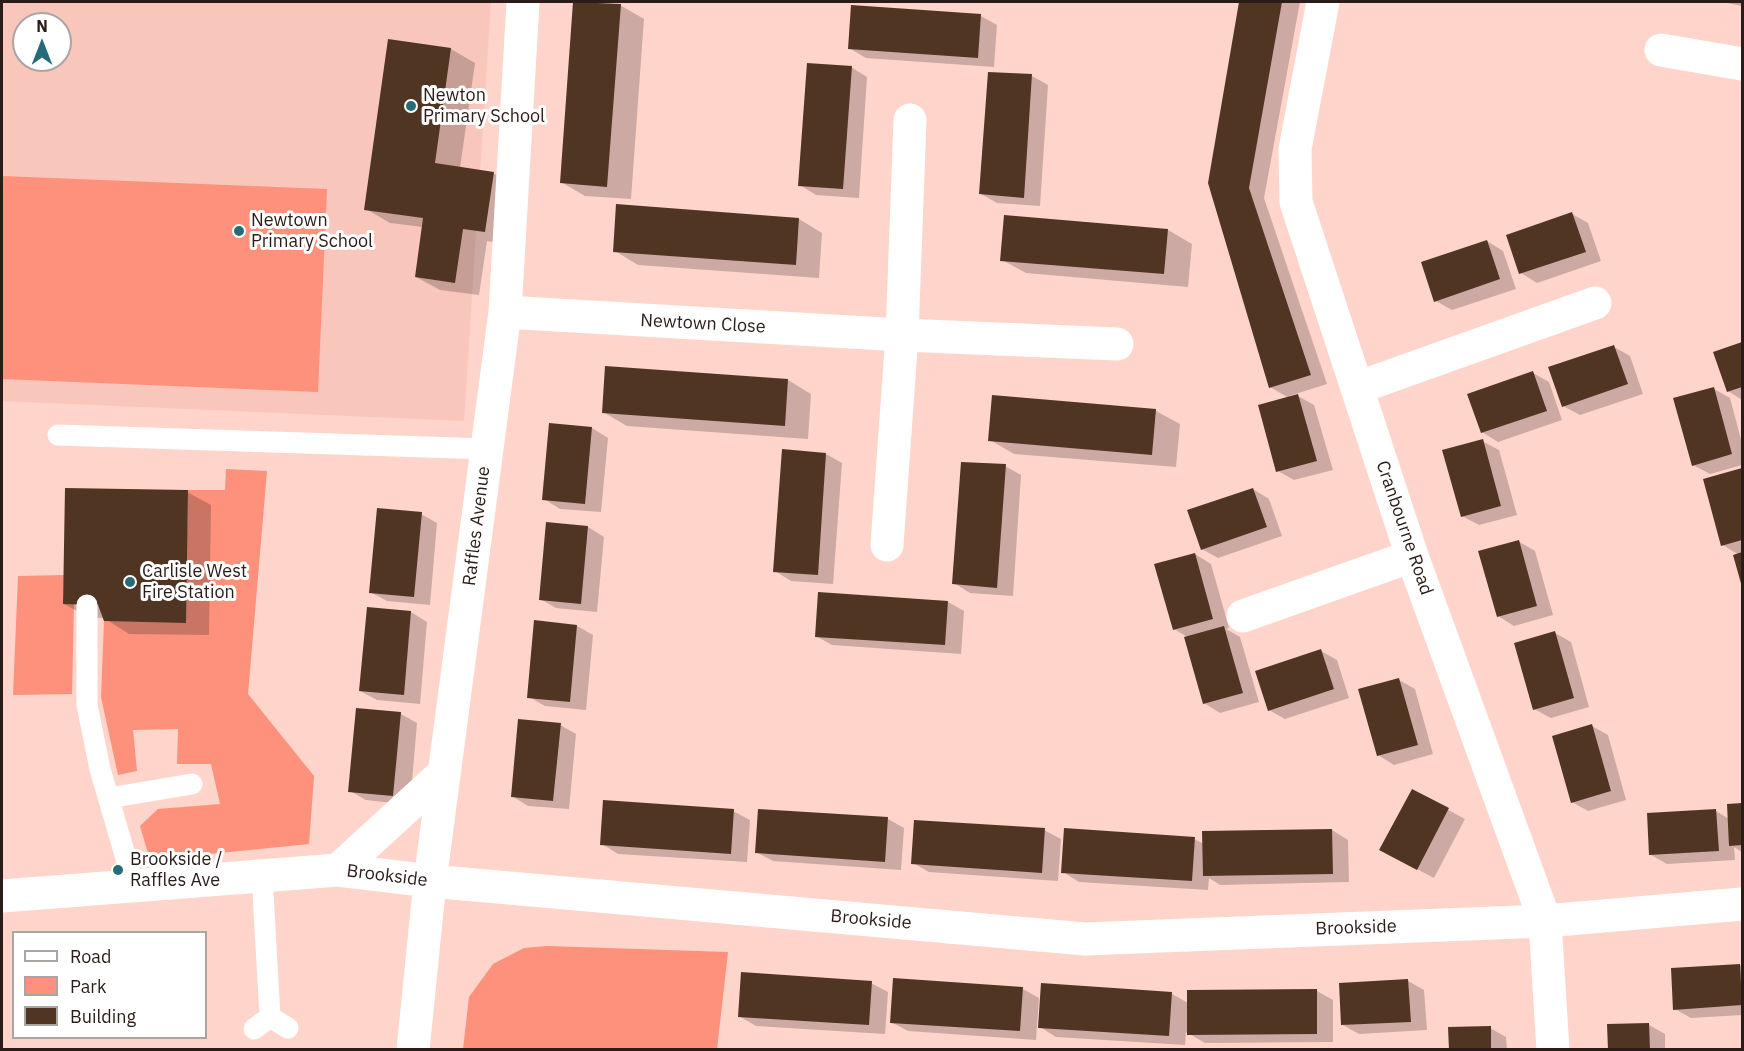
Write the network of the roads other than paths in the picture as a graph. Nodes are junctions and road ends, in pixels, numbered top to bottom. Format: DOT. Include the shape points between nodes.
graph roads {
  1 [pos="523,2"];
  2 [pos="1323,2"];
  3 [pos="1661,50"];
  4 [pos="1743,64"];
  5 [pos="910,120"];
  6 [pos="1595,303"];
  7 [pos="505,312"];
  8 [pos="902,335"];
  9 [pos="1117,344"];
  10 [pos="1357,388"];
  11 [pos="58,435"];
  12 [pos="487,449"];
  13 [pos="887,545"];
  14 [pos="1412,556"];
  15 [pos="87,605"];
  16 [pos="1243,616"];
  17 [pos="444,773"];
  18 [pos="192,784"];
  19 [pos="109,798"];
  20 [pos="338,870"];
  21 [pos="262,876"];
  22 [pos="430,881"];
  23 [pos="134,886"];
  24 [pos="2,896"];
  25 [pos="1743,904"];
  26 [pos="1545,921"];
  27 [pos="271,1025"];
  28 [pos="413,1050"];
  29 [pos="1553,1050"];
  1 -- 7 [label="street, Raffles Avenue"];
  2 -- 10 [label="street, Cranbourne Road" via="1295,149 1296,202"];
  3 -- 4 [label="street"];
  5 -- 8 [label="street"];
  6 -- 10 [label="street"];
  7 -- 8 [label="street, Newtown Close"];
  7 -- 12 [label="street, Raffles Avenue"];
  8 -- 9 [label="street, Newtown Close"];
  8 -- 13 [label="street"];
  10 -- 14 [label="street, Cranbourne Road"];
  11 -- 12 [label="lane"];
  12 -- 17 [label="street, Raffles Avenue"];
  14 -- 16 [label="street"];
  14 -- 26 [label="street, Cranbourne Road"];
  15 -- 19 [label="lane" via="87,705"];
  17 -- 20 [label="street"];
  17 -- 22 [label="street, Raffles Avenue"];
  18 -- 19 [label="lane"];
  19 -- 23 [label="lane"];
  20 -- 21 [label="street, Brookside"];
  20 -- 22 [label="street, Brookside"];
  21 -- 23 [label="street, Brookside"];
  21 -- 27 [label="lane"];
  22 -- 26 [label="street, Brookside" via="1085,939"];
  22 -- 28 [label="street, Raffles Avenue"];
  23 -- 24 [label="street, Brookside"];
  25 -- 26 [label="street, Brookside"];
  26 -- 29 [label="street, Cranbourne Road"];
}
